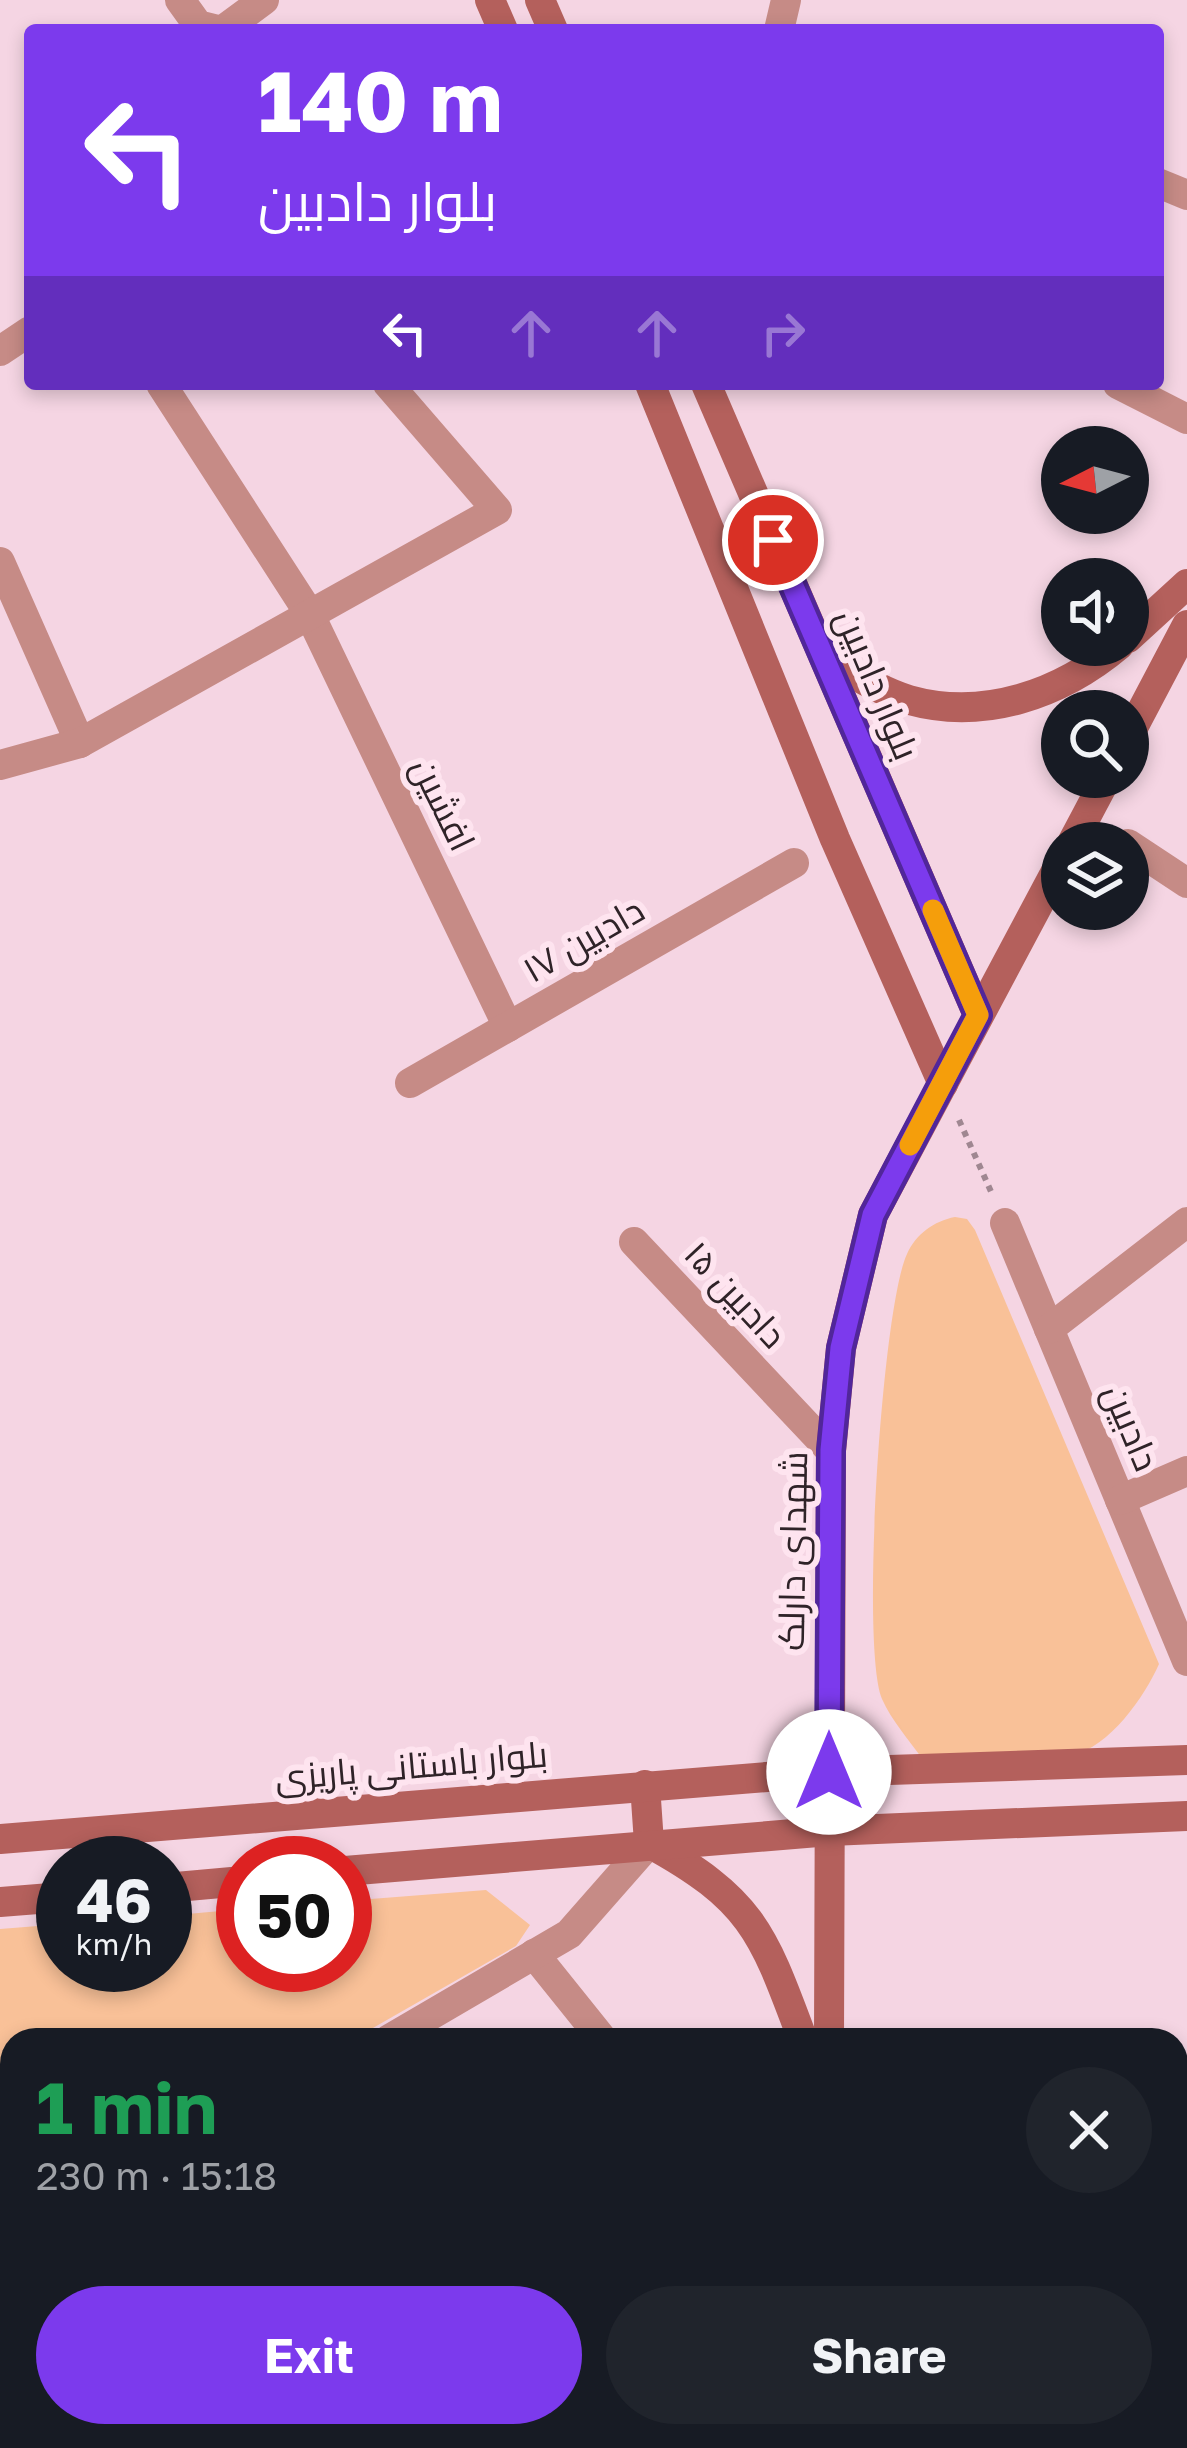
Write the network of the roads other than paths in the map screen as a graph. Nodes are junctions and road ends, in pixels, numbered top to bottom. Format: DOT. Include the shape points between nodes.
graph roads {
  1 [pos="263,0"];
  2 [pos="229,24"];
  3 [pos="165,390"];
  4 [pos="393,390"];
  5 [pos="652,390"];
  6 [pos="709,390"];
  7 [pos="1130,390"];
  8 [pos="1187,419"];
  9 [pos="0,562"];
  10 [pos="1187,584"];
  11 [pos="309,613"];
  12 [pos="1149,619"];
  13 [pos="1187,626"];
  14 [pos="824,657"];
  15 [pos="1092,666"];
  16 [pos="1149,697"];
  17 [pos="80,743"];
  18 [pos="0,765"];
  19 [pos="1149,857"];
  20 [pos="794,862"];
  21 [pos="1187,883"];
  22 [pos="1041,899"];
  23 [pos="978,1015"];
  24 [pos="508,1028"];
  25 [pos="410,1083"];
  26 [pos="943,1084"];
  27 [pos="1187,1222"];
  28 [pos="1005,1223"];
  29 [pos="634,1243"];
  30 [pos="1049,1329"];
  31 [pos="831,1450"];
  32 [pos="1187,1471"];
  33 [pos="1120,1500"];
  34 [pos="1187,1660"];
  35 [pos="1187,1760"];
  36 [pos="829,1772"];
  37 [pos="645,1785"];
  38 [pos="1187,1816"];
  39 [pos="830,1831"];
  40 [pos="0,1839"];
  41 [pos="649,1844"];
  42 [pos="372,1869"];
  43 [pos="36,1899"];
  44 [pos="0,1902"];
  45 [pos="534,1954"];
  46 [pos="408,2028"];
  47 [pos="593,2028"];
  48 [pos="798,2028"];
  49 [pos="829,2028"];
  1 -- 2 [label="street"];
  3 -- 11 [label="street, افشین"];
  4 -- 11 [label="street" via="497,510"];
  5 -- 26 [label="main road"];
  6 -- 14 [label="main road, بلوار دادبین"];
  7 -- 8 [label="street"];
  9 -- 17 [label="street"];
  10 -- 12 [label="main road"];
  11 -- 17 [label="street"];
  11 -- 24 [label="street, افشین"];
  13 -- 16 [label="main road"];
  14 -- 15 [label="main road" via="907,699 958,709 1010,703"];
  14 -- 23 [label="main road, بلوار دادبین"];
  17 -- 18 [label="street"];
  19 -- 21 [label="street"];
  20 -- 24 [label="street, دادبین ۱۷"];
  22 -- 23 [label="main road, شهدای دارلک"];
  23 -- 26 [label="main road, شهدای دارلک"];
  24 -- 25 [label="street, دادبین ۱۷"];
  26 -- 31 [label="main road, شهدای دارلک" via="873,1215 841,1348"];
  27 -- 30 [label="street"];
  28 -- 30 [label="street, دادبین"];
  29 -- 31 [label="street, دادبین ۱۵"];
  30 -- 33 [label="street, دادبین"];
  31 -- 36 [label="main road, شهدای دارلک"];
  32 -- 33 [label="street"];
  33 -- 34 [label="street, دادبین"];
  35 -- 36 [label="main road, بلوار باستانی پاریزی"];
  36 -- 37 [label="main road, بلوار باستانی پاریزی"];
  36 -- 39 [label="main road, شهدای دارلک"];
  37 -- 40 [label="main road, بلوار باستانی پاریزی"];
  37 -- 41 [label="main road"];
  38 -- 39 [label="main road"];
  39 -- 41 [label="main road"];
  39 -- 49 [label="main road, شهدای دارلک"];
  41 -- 42 [label="main road"];
  41 -- 45 [label="street" via="569,1934"];
  41 -- 48 [label="main road" via="698,1870 752,1923"];
  43 -- 44 [label="main road"];
  45 -- 46 [label="street"];
  45 -- 47 [label="street"];
}
